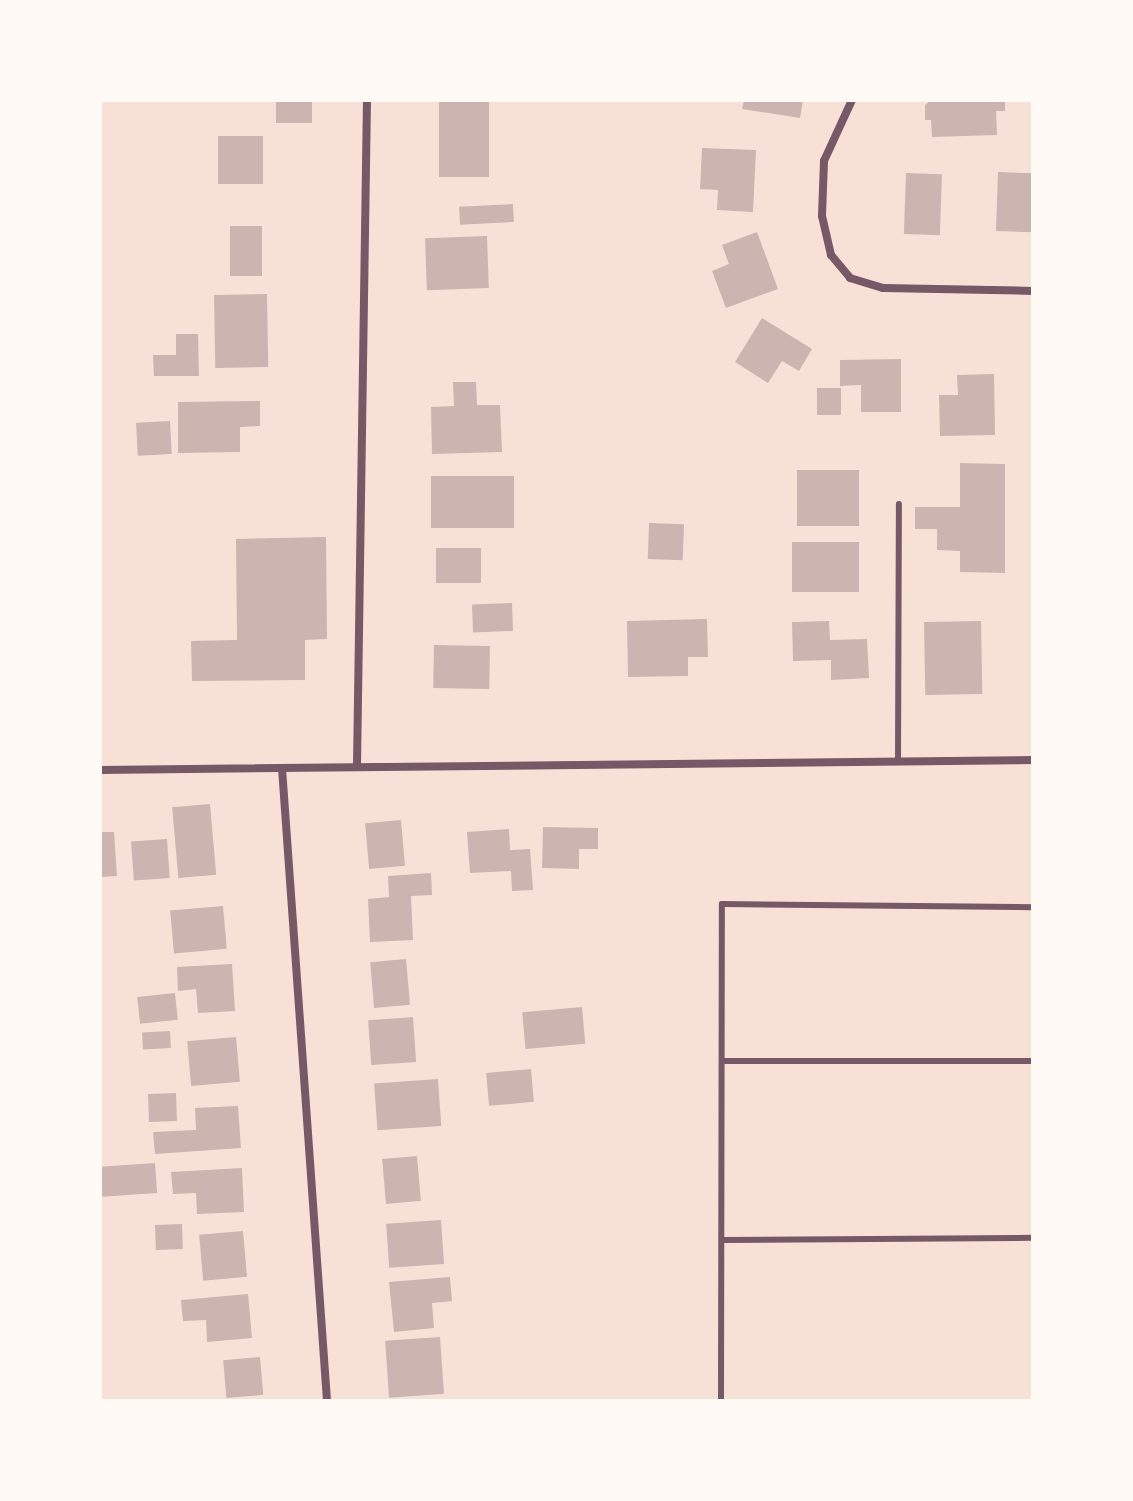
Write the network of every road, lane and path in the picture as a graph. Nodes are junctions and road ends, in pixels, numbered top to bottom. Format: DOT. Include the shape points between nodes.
graph roads {
  1 [pos="367,100"];
  2 [pos="852,100"];
  3 [pos="1033,291"];
  4 [pos="899,504"];
  5 [pos="1033,760"];
  6 [pos="898,761"];
  7 [pos="357,765"];
  8 [pos="282,768"];
  9 [pos="100,770"];
  10 [pos="1033,907"];
  11 [pos="722,1061"];
  12 [pos="1033,1061"];
  13 [pos="1033,1238"];
  14 [pos="722,1240"];
  15 [pos="327,1401"];
  16 [pos="721,1401"];
  1 -- 7 [label="street"];
  2 -- 3 [label="street" via="824,161 822,216 831,255 850,278 883,288"];
  4 -- 6 [label="lane"];
  5 -- 6 [label="street"];
  6 -- 7 [label="street"];
  7 -- 8 [label="street"];
  8 -- 9 [label="street"];
  8 -- 15 [label="street"];
  10 -- 11 [label="lane" via="722,904"];
  11 -- 12 [label="lane"];
  11 -- 14 [label="lane"];
  13 -- 14 [label="lane"];
  14 -- 16 [label="lane"];
}
